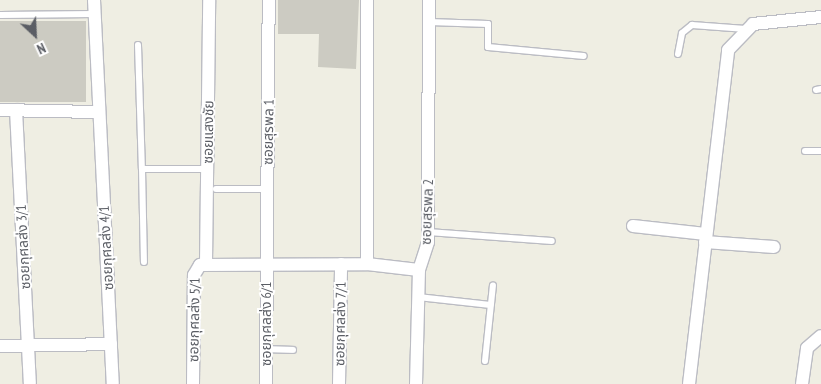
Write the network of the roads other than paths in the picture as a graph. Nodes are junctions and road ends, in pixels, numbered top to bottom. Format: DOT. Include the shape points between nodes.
graph roads {
  1 [pos="94,0"];
  2 [pos="209,0"];
  3 [pos="270,0"];
  4 [pos="367,0"];
  5 [pos="430,0"];
  6 [pos="94,14"];
  7 [pos="0,15"];
  8 [pos="821,17"];
  9 [pos="429,22"];
  10 [pos="746,29"];
  11 [pos="138,45"];
  12 [pos="678,54"];
  13 [pos="584,56"];
  14 [pos="0,110"];
  15 [pos="16,110"];
  16 [pos="98,112"];
  17 [pos="805,151"];
  18 [pos="821,151"];
  19 [pos="142,169"];
  20 [pos="207,169"];
  21 [pos="216,189"];
  22 [pos="267,189"];
  23 [pos="633,226"];
  24 [pos="428,232"];
  25 [pos="706,238"];
  26 [pos="552,241"];
  27 [pos="774,247"];
  28 [pos="144,262"];
  29 [pos="206,263"];
  30 [pos="340,264"];
  31 [pos="367,264"];
  32 [pos="266,265"];
  33 [pos="418,270"];
  34 [pos="493,285"];
  35 [pos="418,297"];
  36 [pos="491,305"];
  37 [pos="821,336"];
  38 [pos="111,344"];
  39 [pos="28,345"];
  40 [pos="0,346"];
  41 [pos="266,349"];
  42 [pos="293,350"];
  43 [pos="485,361"];
  44 [pos="30,384"];
  45 [pos="113,384"];
  46 [pos="193,384"];
  47 [pos="266,384"];
  48 [pos="339,384"];
  49 [pos="416,384"];
  50 [pos="689,384"];
  51 [pos="802,384"];
  1 -- 6 [label="street, ซอยกุศลส่ง 4/1"];
  2 -- 20 [label="street, ซอยแสงชัย"];
  3 -- 22 [label="street, ซอยสุรพล 1"];
  4 -- 31 [label="street"];
  5 -- 9 [label="street, ซอยสุรพล 2"];
  6 -- 7 [label="lane"];
  6 -- 16 [label="street, ซอยกุศลส่ง 4/1"];
  8 -- 10 [label="street" via="775,19"];
  9 -- 13 [label="lane" via="488,24 488,48"];
  9 -- 24 [label="street, ซอยสุรพล 2"];
  10 -- 12 [label="lane" via="692,25 682,33"];
  10 -- 25 [label="street" via="728,50"];
  11 -- 19 [label="lane"];
  14 -- 15 [label="street"];
  15 -- 16 [label="street"];
  15 -- 39 [label="street, ซอยกุศลส่ง 3/1"];
  16 -- 38 [label="street, ซอยกุศลส่ง 4/1"];
  17 -- 18 [label="lane"];
  19 -- 20 [label="lane"];
  19 -- 28 [label="lane"];
  20 -- 29 [label="street, ซอยแสงชัย"];
  21 -- 22 [label="lane"];
  22 -- 32 [label="street, ซอยสุรพล 1"];
  23 -- 25 [label="street"];
  24 -- 26 [label="lane"];
  24 -- 33 [label="street, ซอยสุรพล 2"];
  25 -- 27 [label="street"];
  25 -- 50 [label="street"];
  29 -- 32 [label="street"];
  29 -- 46 [label="street, ซอยกุศลส่ง 5/1" via="194,275"];
  30 -- 31 [label="street"];
  30 -- 32 [label="street"];
  30 -- 48 [label="street, ซอยกุศลส่ง 7/1"];
  31 -- 33 [label="street"];
  32 -- 41 [label="street, ซอยกุศลส่ง 6/1"];
  33 -- 35 [label="street, ซอยสุรพล 2"];
  34 -- 36 [label="lane"];
  35 -- 36 [label="lane"];
  35 -- 49 [label="street, ซอยสุรพล 2"];
  36 -- 43 [label="lane"];
  37 -- 51 [label="street" via="807,348"];
  38 -- 39 [label="street"];
  38 -- 45 [label="street, ซอยกุศลส่ง 4/1"];
  39 -- 40 [label="street"];
  39 -- 44 [label="street, ซอยกุศลส่ง 3/1"];
  41 -- 42 [label="lane"];
  41 -- 47 [label="street, ซอยกุศลส่ง 6/1"];
}
